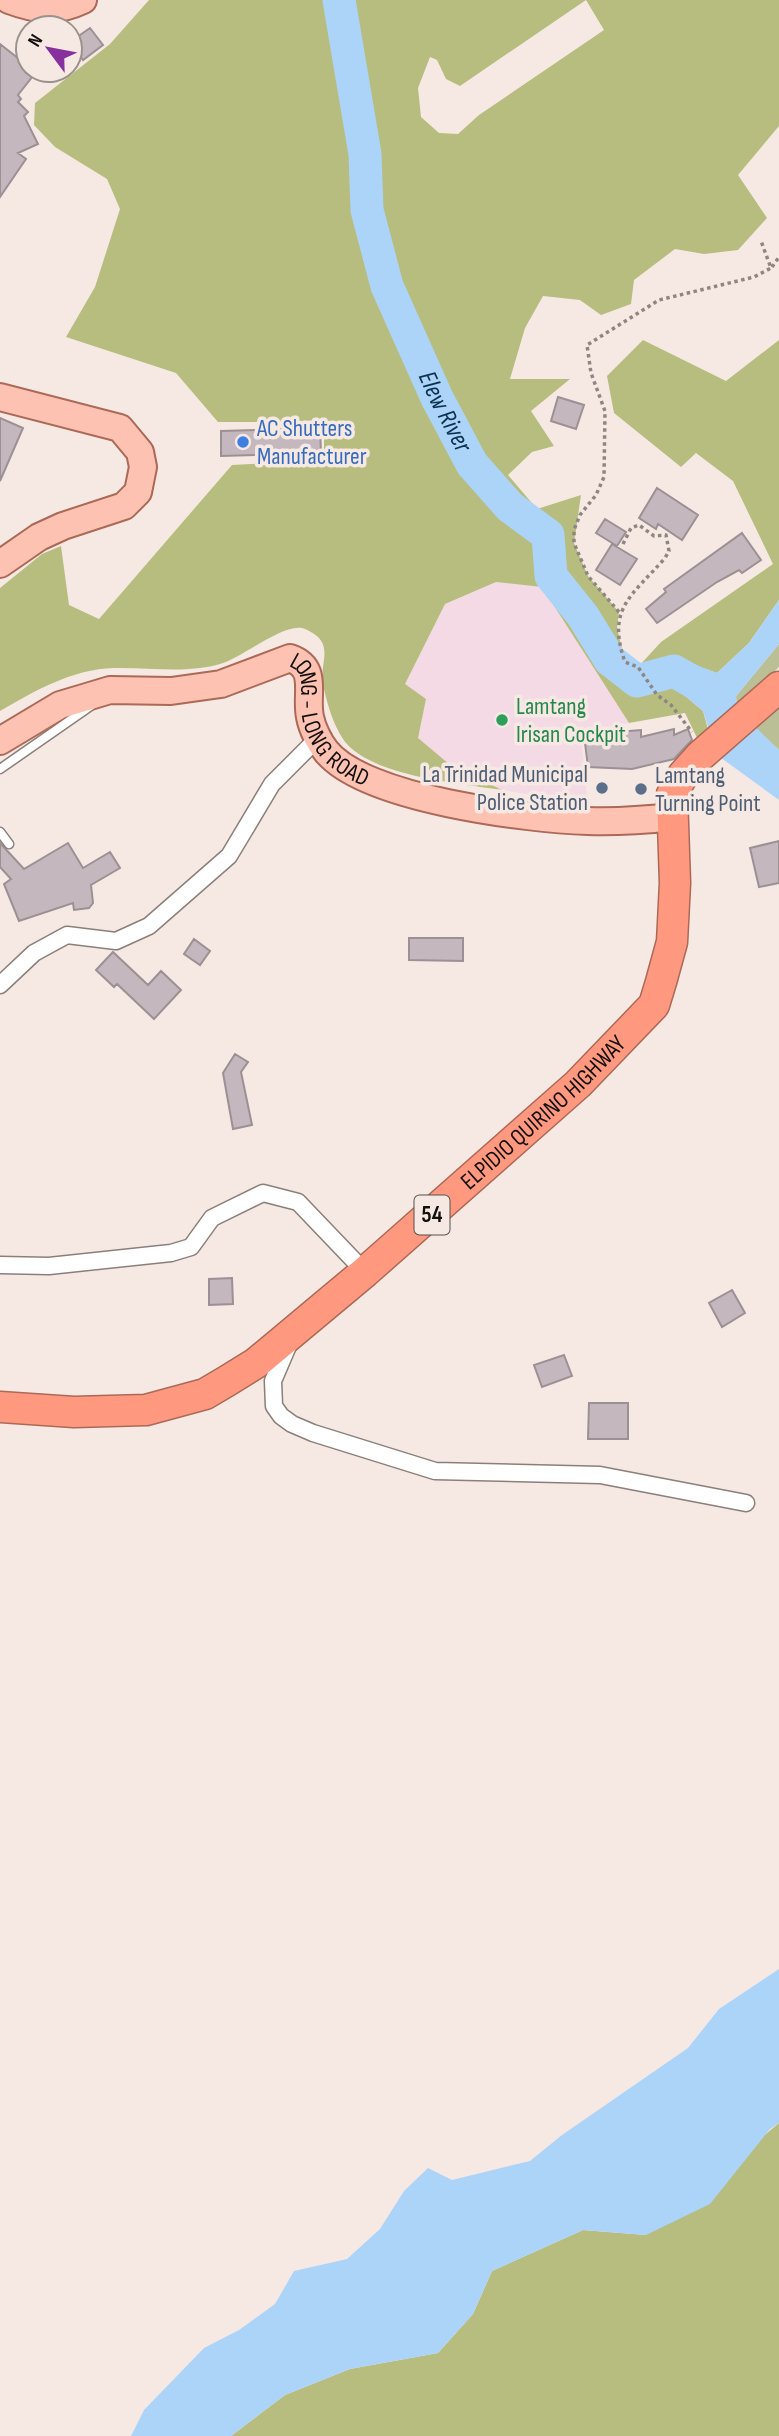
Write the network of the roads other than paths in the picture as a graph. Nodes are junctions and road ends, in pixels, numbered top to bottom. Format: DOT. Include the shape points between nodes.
graph roads {
  1 [pos="9,0"];
  2 [pos="83,0"];
  3 [pos="0,397"];
  4 [pos="0,564"];
  5 [pos="779,687"];
  6 [pos="110,690"];
  7 [pos="318,737"];
  8 [pos="0,741"];
  9 [pos="0,769"];
  10 [pos="674,817"];
  11 [pos="0,832"];
  12 [pos="9,845"];
  13 [pos="0,985"];
  14 [pos="0,1265"];
  15 [pos="365,1272"];
  16 [pos="298,1327"];
  17 [pos="0,1407"];
  18 [pos="747,1503"];
  1 -- 2 [label="main road" via="40,10"];
  3 -- 4 [label="main road" via="120,428 140,452 143,467 138,492 124,506 39,537"];
  5 -- 10 [label="highway, ELPIDIO QUIRINO HIGHWAY / 54" via="703,744 672,794"];
  6 -- 7 [label="main road, LONG - LONG ROAD" via="171,691 221,684 290,658 299,661 310,676 310,719"];
  6 -- 8 [label="main road, LONG - LONG ROAD" via="60,705"];
  6 -- 9 [label="lane"];
  7 -- 10 [label="main road, LONG - LONG ROAD" via="338,763 355,774 453,804 587,821"];
  7 -- 13 [label="street" via="272,785 229,856 149,926 116,941 67,935 34,953"];
  10 -- 15 [label="highway, ELPIDIO QUIRINO HIGHWAY / 54" via="671,942 654,1005 578,1084"];
  11 -- 12 [label="lane"];
  14 -- 15 [label="street" via="49,1266 171,1253 191,1247 212,1218 263,1193 298,1202"];
  15 -- 16 [label="highway, ELPIDIO QUIRINO HIGHWAY / 54"];
  16 -- 17 [label="highway, ELPIDIO QUIRINO HIGHWAY / 54" via="256,1363 174,1404 108,1411"];
  16 -- 18 [label="street" via="278,1365 272,1394 281,1416 313,1433 435,1471 600,1475"];
}
